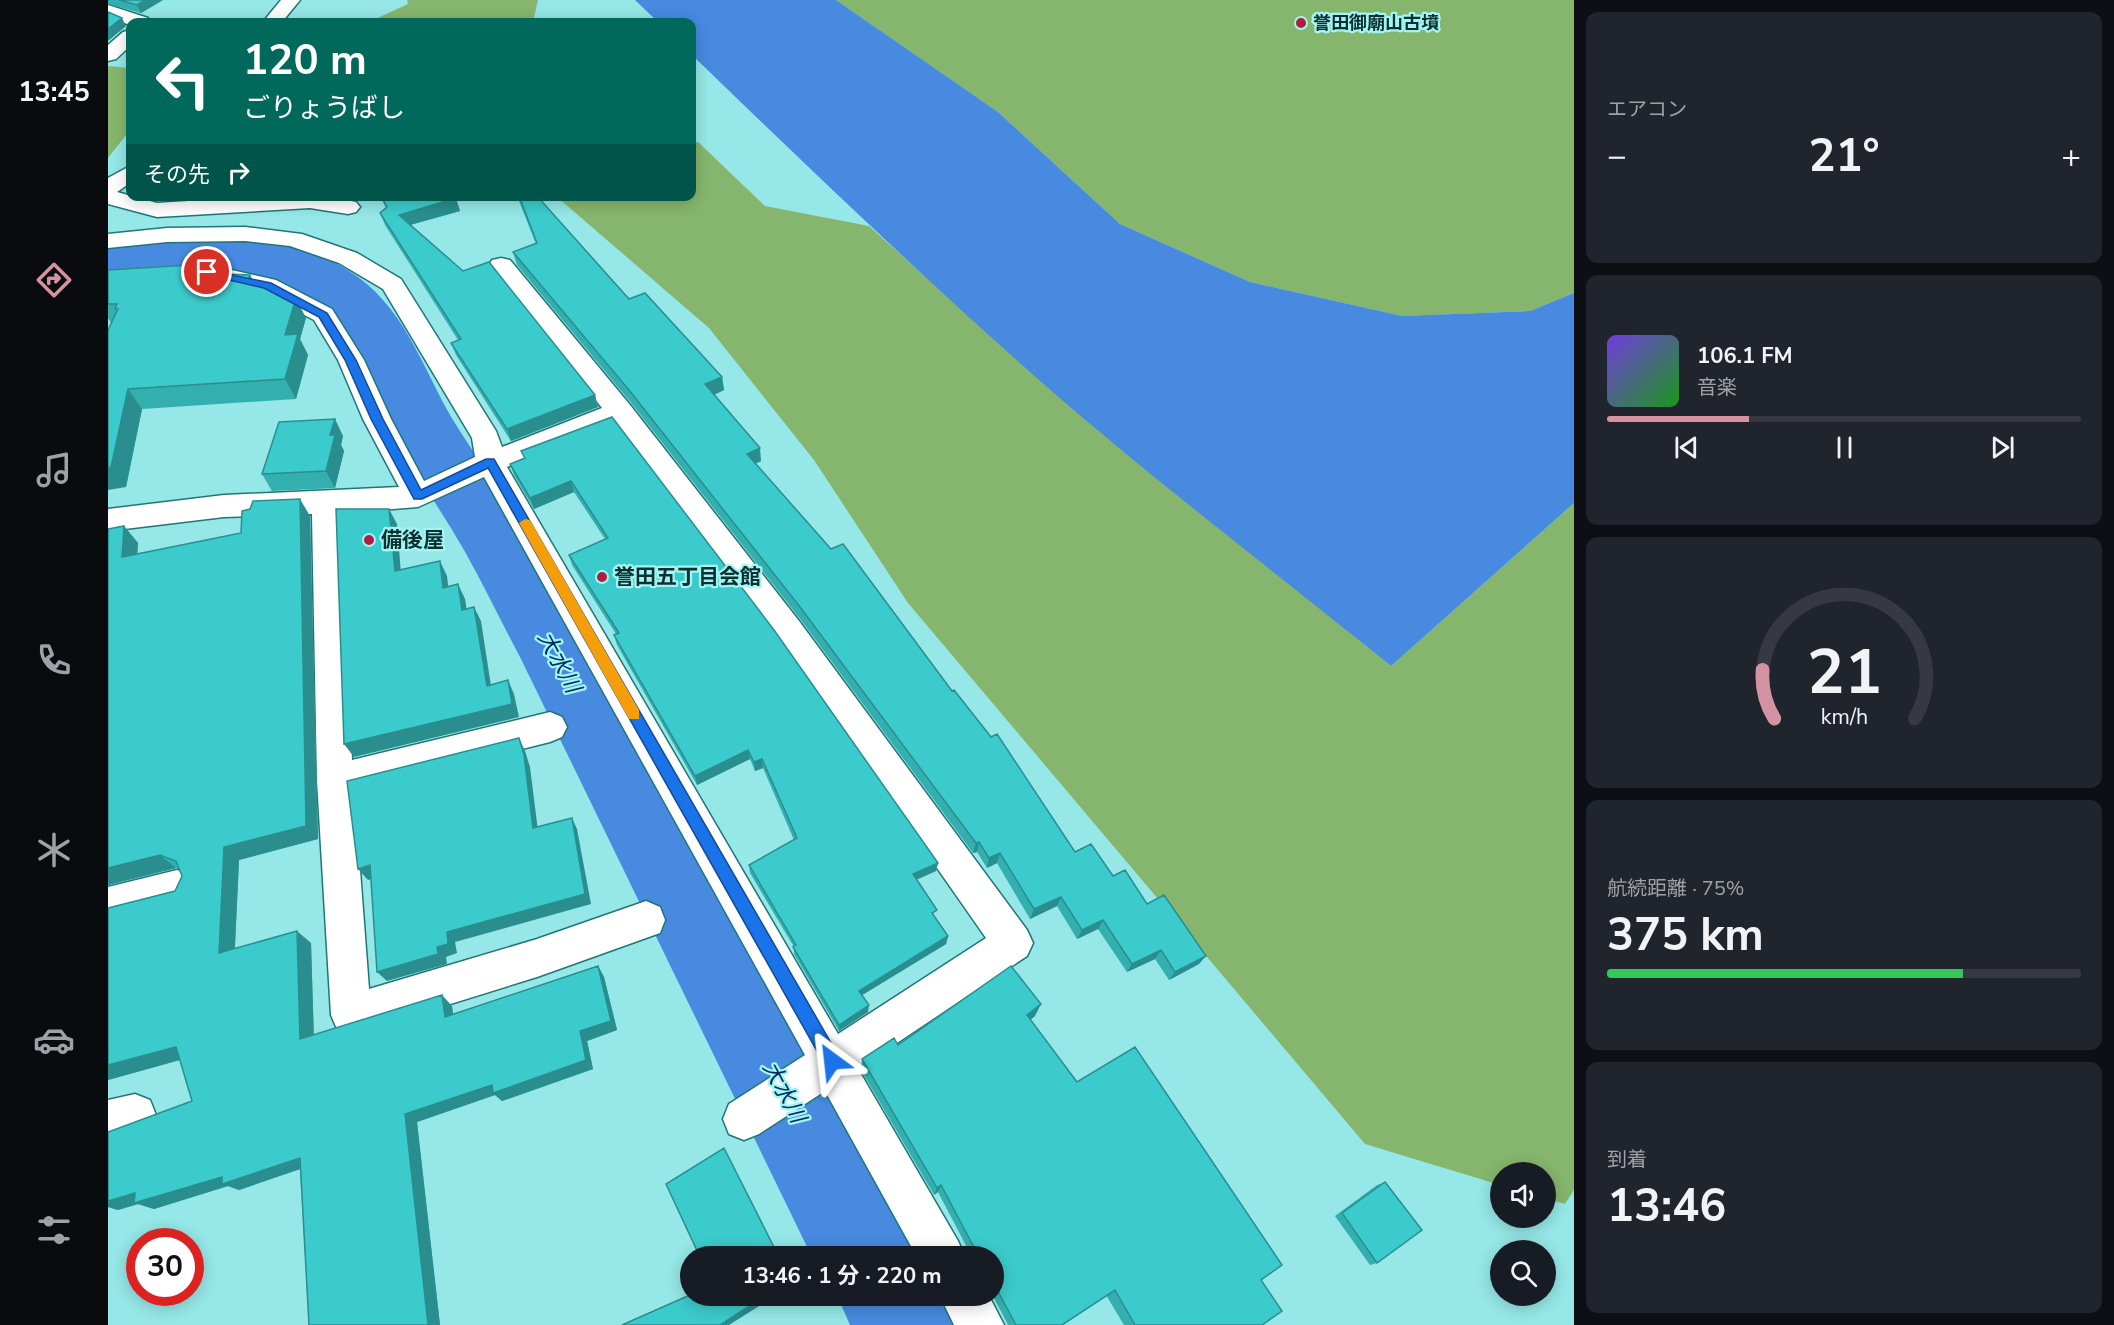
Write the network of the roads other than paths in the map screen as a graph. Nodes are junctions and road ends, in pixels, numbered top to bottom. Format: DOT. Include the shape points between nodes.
graph roads {
  1 [pos="291,0"];
  2 [pos="108,11"];
  3 [pos="129,18"];
  4 [pos="275,18"];
  5 [pos="126,40"];
  6 [pos="109,55"];
  7 [pos="126,56"];
  8 [pos="142,201"];
  9 [pos="310,201"];
  10 [pos="310,201"];
  11 [pos="348,207"];
  12 [pos="108,241"];
  13 [pos="501,265"];
  14 [pos="186,272"];
  15 [pos="620,412"];
  16 [pos="481,466"];
  17 [pos="426,492"];
  18 [pos="327,503"];
  19 [pos="108,520"];
  20 [pos="550,727"];
  21 [pos="335,780"];
  22 [pos="177,888"];
  23 [pos="108,905"];
  24 [pos="646,920"];
  25 [pos="823,1067"];
  26 [pos="752,1114"];
  27 [pos="935,1246"];
  28 [pos="969,1306"];
  29 [pos="980,1325"];
  1 -- 4 [label="street"];
  2 -- 3 [label="street"];
  5 -- 6 [label="street"];
  6 -- 7 [label="street"];
  8 -- 10 [label="street" via="157,210"];
  9 -- 11 [label="street"];
  12 -- 16 [label="street" via="245,234 294,239 357,263 392,284 486,438"];
  13 -- 15 [label="street"];
  14 -- 17 [label="street" via="207,272 267,285 323,315 351,360 377,419"];
  15 -- 16 [label="street"];
  15 -- 25 [label="street" via="788,630 1013,943"];
  16 -- 17 [label="street"];
  16 -- 25 [label="street"];
  17 -- 18 [label="street"];
  18 -- 19 [label="street" via="224,506"];
  18 -- 21 [label="street"];
  20 -- 21 [label="street"];
  21 -- 24 [label="street" via="351,1015"];
  22 -- 23 [label="street"];
  25 -- 26 [label="street"];
  25 -- 27 [label="street"];
  28 -- 29 [label="street"];
}
